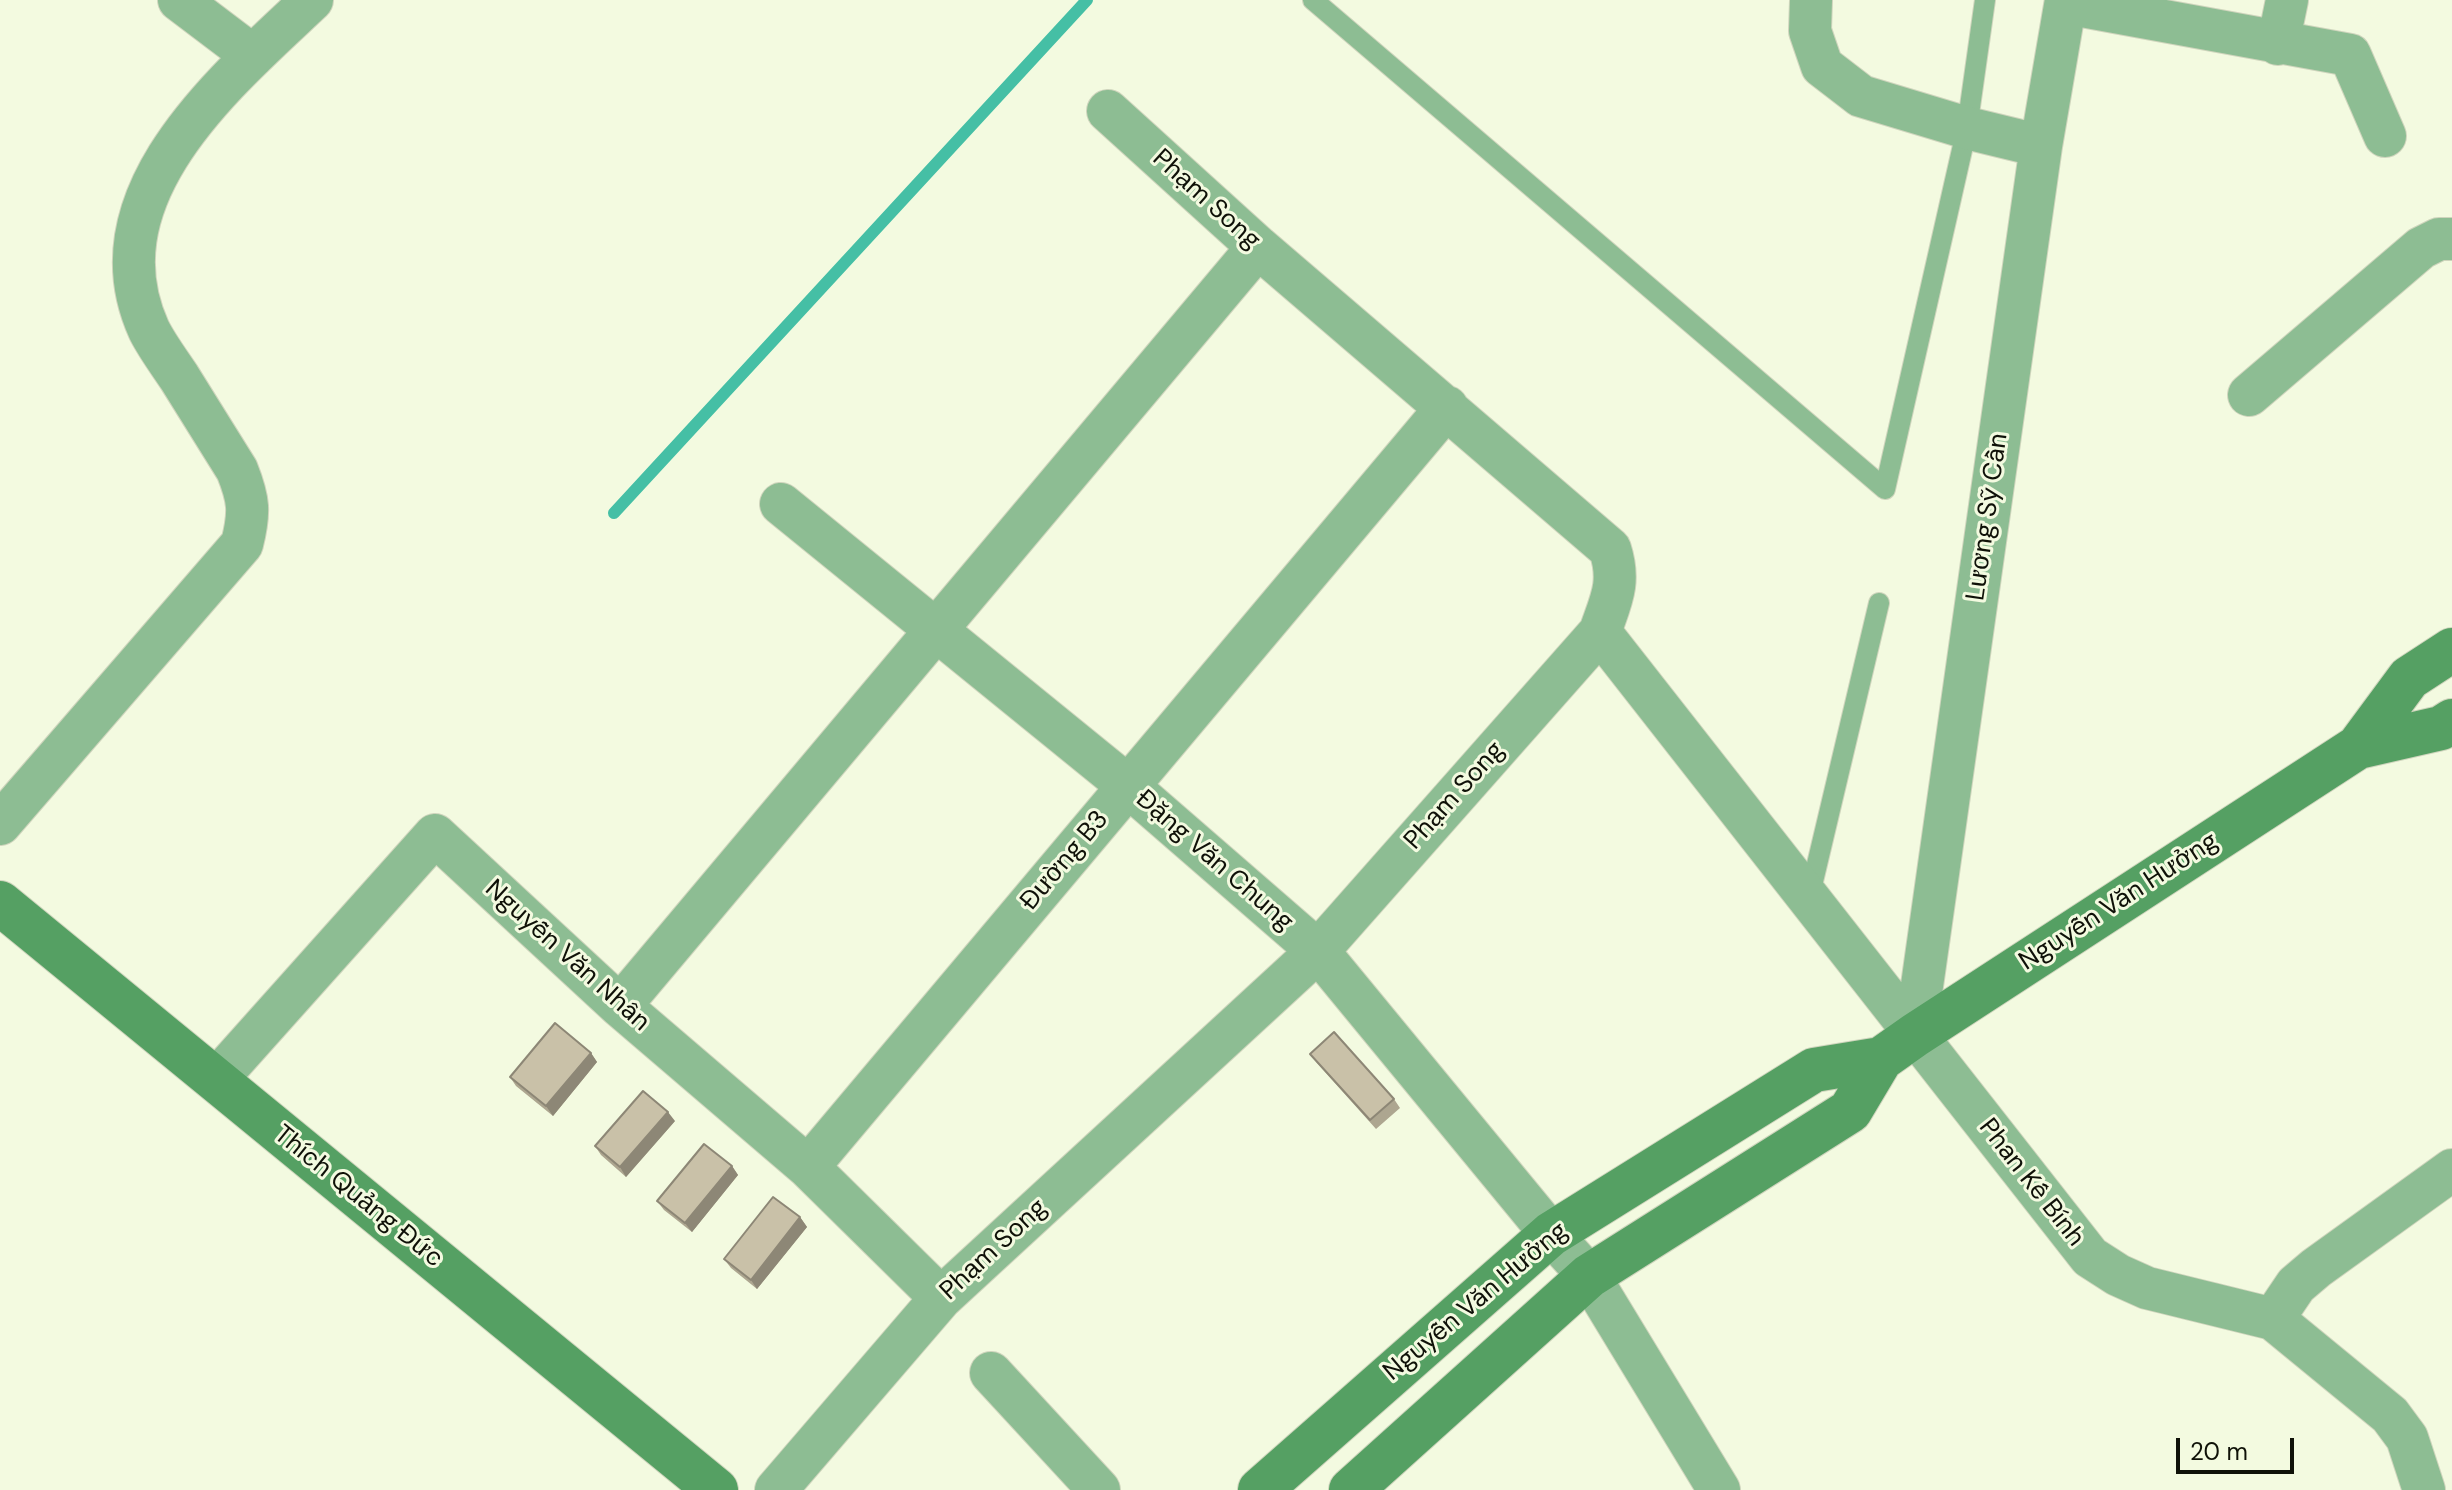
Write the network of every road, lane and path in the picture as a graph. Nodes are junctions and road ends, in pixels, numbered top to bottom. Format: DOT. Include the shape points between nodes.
graph roads {
  1 [pos="179,0"];
  2 [pos="312,0"];
  3 [pos="1313,0"];
  4 [pos="1811,0"];
  5 [pos="1985,0"];
  6 [pos="2287,0"];
  7 [pos="2066,2"];
  8 [pos="2278,44"];
  9 [pos="253,56"];
  10 [pos="1108,111"];
  11 [pos="1967,128"];
  12 [pos="2385,136"];
  13 [pos="2041,146"];
  14 [pos="2452,239"];
  15 [pos="1258,247"];
  16 [pos="2249,395"];
  17 [pos="1447,407"];
  18 [pos="781,504"];
  19 [pos="1879,603"];
  20 [pos="935,631"];
  21 [pos="1600,632"];
  22 [pos="2452,650"];
  23 [pos="2452,721"];
  24 [pos="2358,747"];
  25 [pos="1128,786"];
  26 [pos="0,824"];
  27 [pos="1809,898"];
  28 [pos="0,903"];
  29 [pos="1318,951"];
  30 [pos="620,1006"];
  31 [pos="1898,1047"];
  32 [pos="216,1080"];
  33 [pos="808,1167"];
  34 [pos="2452,1170"];
  35 [pos="1551,1234"];
  36 [pos="1589,1276"];
  37 [pos="941,1298"];
  38 [pos="2273,1319"];
  39 [pos="991,1373"];
  40 [pos="716,1490"];
  41 [pos="776,1490"];
  42 [pos="1099,1490"];
  43 [pos="1260,1490"];
  44 [pos="1351,1490"];
  45 [pos="1719,1490"];
  46 [pos="2424,1490"];
  1 -- 9 [label="street"];
  2 -- 9 [label="street"];
  3 -- 11 [label="lane" via="1885,489"];
  4 -- 11 [label="street" via="1810,31 1822,66 1861,96"];
  5 -- 11 [label="lane"];
  6 -- 8 [label="street"];
  7 -- 8 [label="street"];
  7 -- 13 [label="street, Lương Sỹ Cần"];
  8 -- 12 [label="street" via="2350,55"];
  9 -- 26 [label="street" via="186,129 157,174 138,219 133,258 137,295 150,331 237,470 247,495 249,517 242,544"];
  10 -- 15 [label="street, Phạm Song"];
  11 -- 13 [label="street"];
  13 -- 31 [label="street, Lương Sỹ Cần"];
  14 -- 16 [label="street" via="2421,248"];
  15 -- 17 [label="street, Phạm Song"];
  15 -- 20 [label="street"];
  17 -- 21 [label="street, Phạm Song" via="1610,549 1617,584"];
  17 -- 25 [label="street, Đường B3"];
  18 -- 20 [label="street, Đặng Văn Chung"];
  19 -- 27 [label="lane"];
  20 -- 25 [label="street, Đặng Văn Chung"];
  20 -- 30 [label="street"];
  21 -- 27 [label="street, Phan Kế Bính"];
  21 -- 29 [label="street, Phạm Song"];
  22 -- 24 [label="street, Nguyễn Văn Hưởng" via="2409,678"];
  23 -- 24 [label="street, Nguyễn Văn Hưởng"];
  24 -- 31 [label="street, Nguyễn Văn Hưởng"];
  25 -- 29 [label="street, Đặng Văn Chung"];
  25 -- 33 [label="street, Đường B3"];
  27 -- 31 [label="street, Phan Kế Bính"];
  28 -- 32 [label="street, Thích Quảng Đức"];
  29 -- 35 [label="street, Đặng Văn Chung"];
  29 -- 37 [label="street, Phạm Song"];
  30 -- 32 [label="street, Nguyễn Văn Nhân" via="435,835"];
  30 -- 33 [label="street, Nguyễn Văn Nhân"];
  31 -- 35 [label="street, Nguyễn Văn Hưởng" via="1814,1070"];
  31 -- 36 [label="street, Nguyễn Văn Hưởng" via="1850,1111"];
  31 -- 38 [label="street, Phan Kế Bính" via="2090,1257 2147,1288"];
  32 -- 40 [label="street, Thích Quảng Đức"];
  33 -- 37 [label="street, Nguyễn Văn Nhân"];
  34 -- 38 [label="street" via="2316,1268 2296,1285"];
  35 -- 36 [label="street, Đặng Văn Chung"];
  35 -- 43 [label="street, Nguyễn Văn Hưởng"];
  36 -- 44 [label="street, Nguyễn Văn Hưởng"];
  36 -- 45 [label="street, Đặng Văn Chung"];
  37 -- 41 [label="street, Phạm Song"];
  38 -- 46 [label="street, Phan Kế Bính" via="2390,1415 2407,1438"];
  39 -- 42 [label="street"];
}
